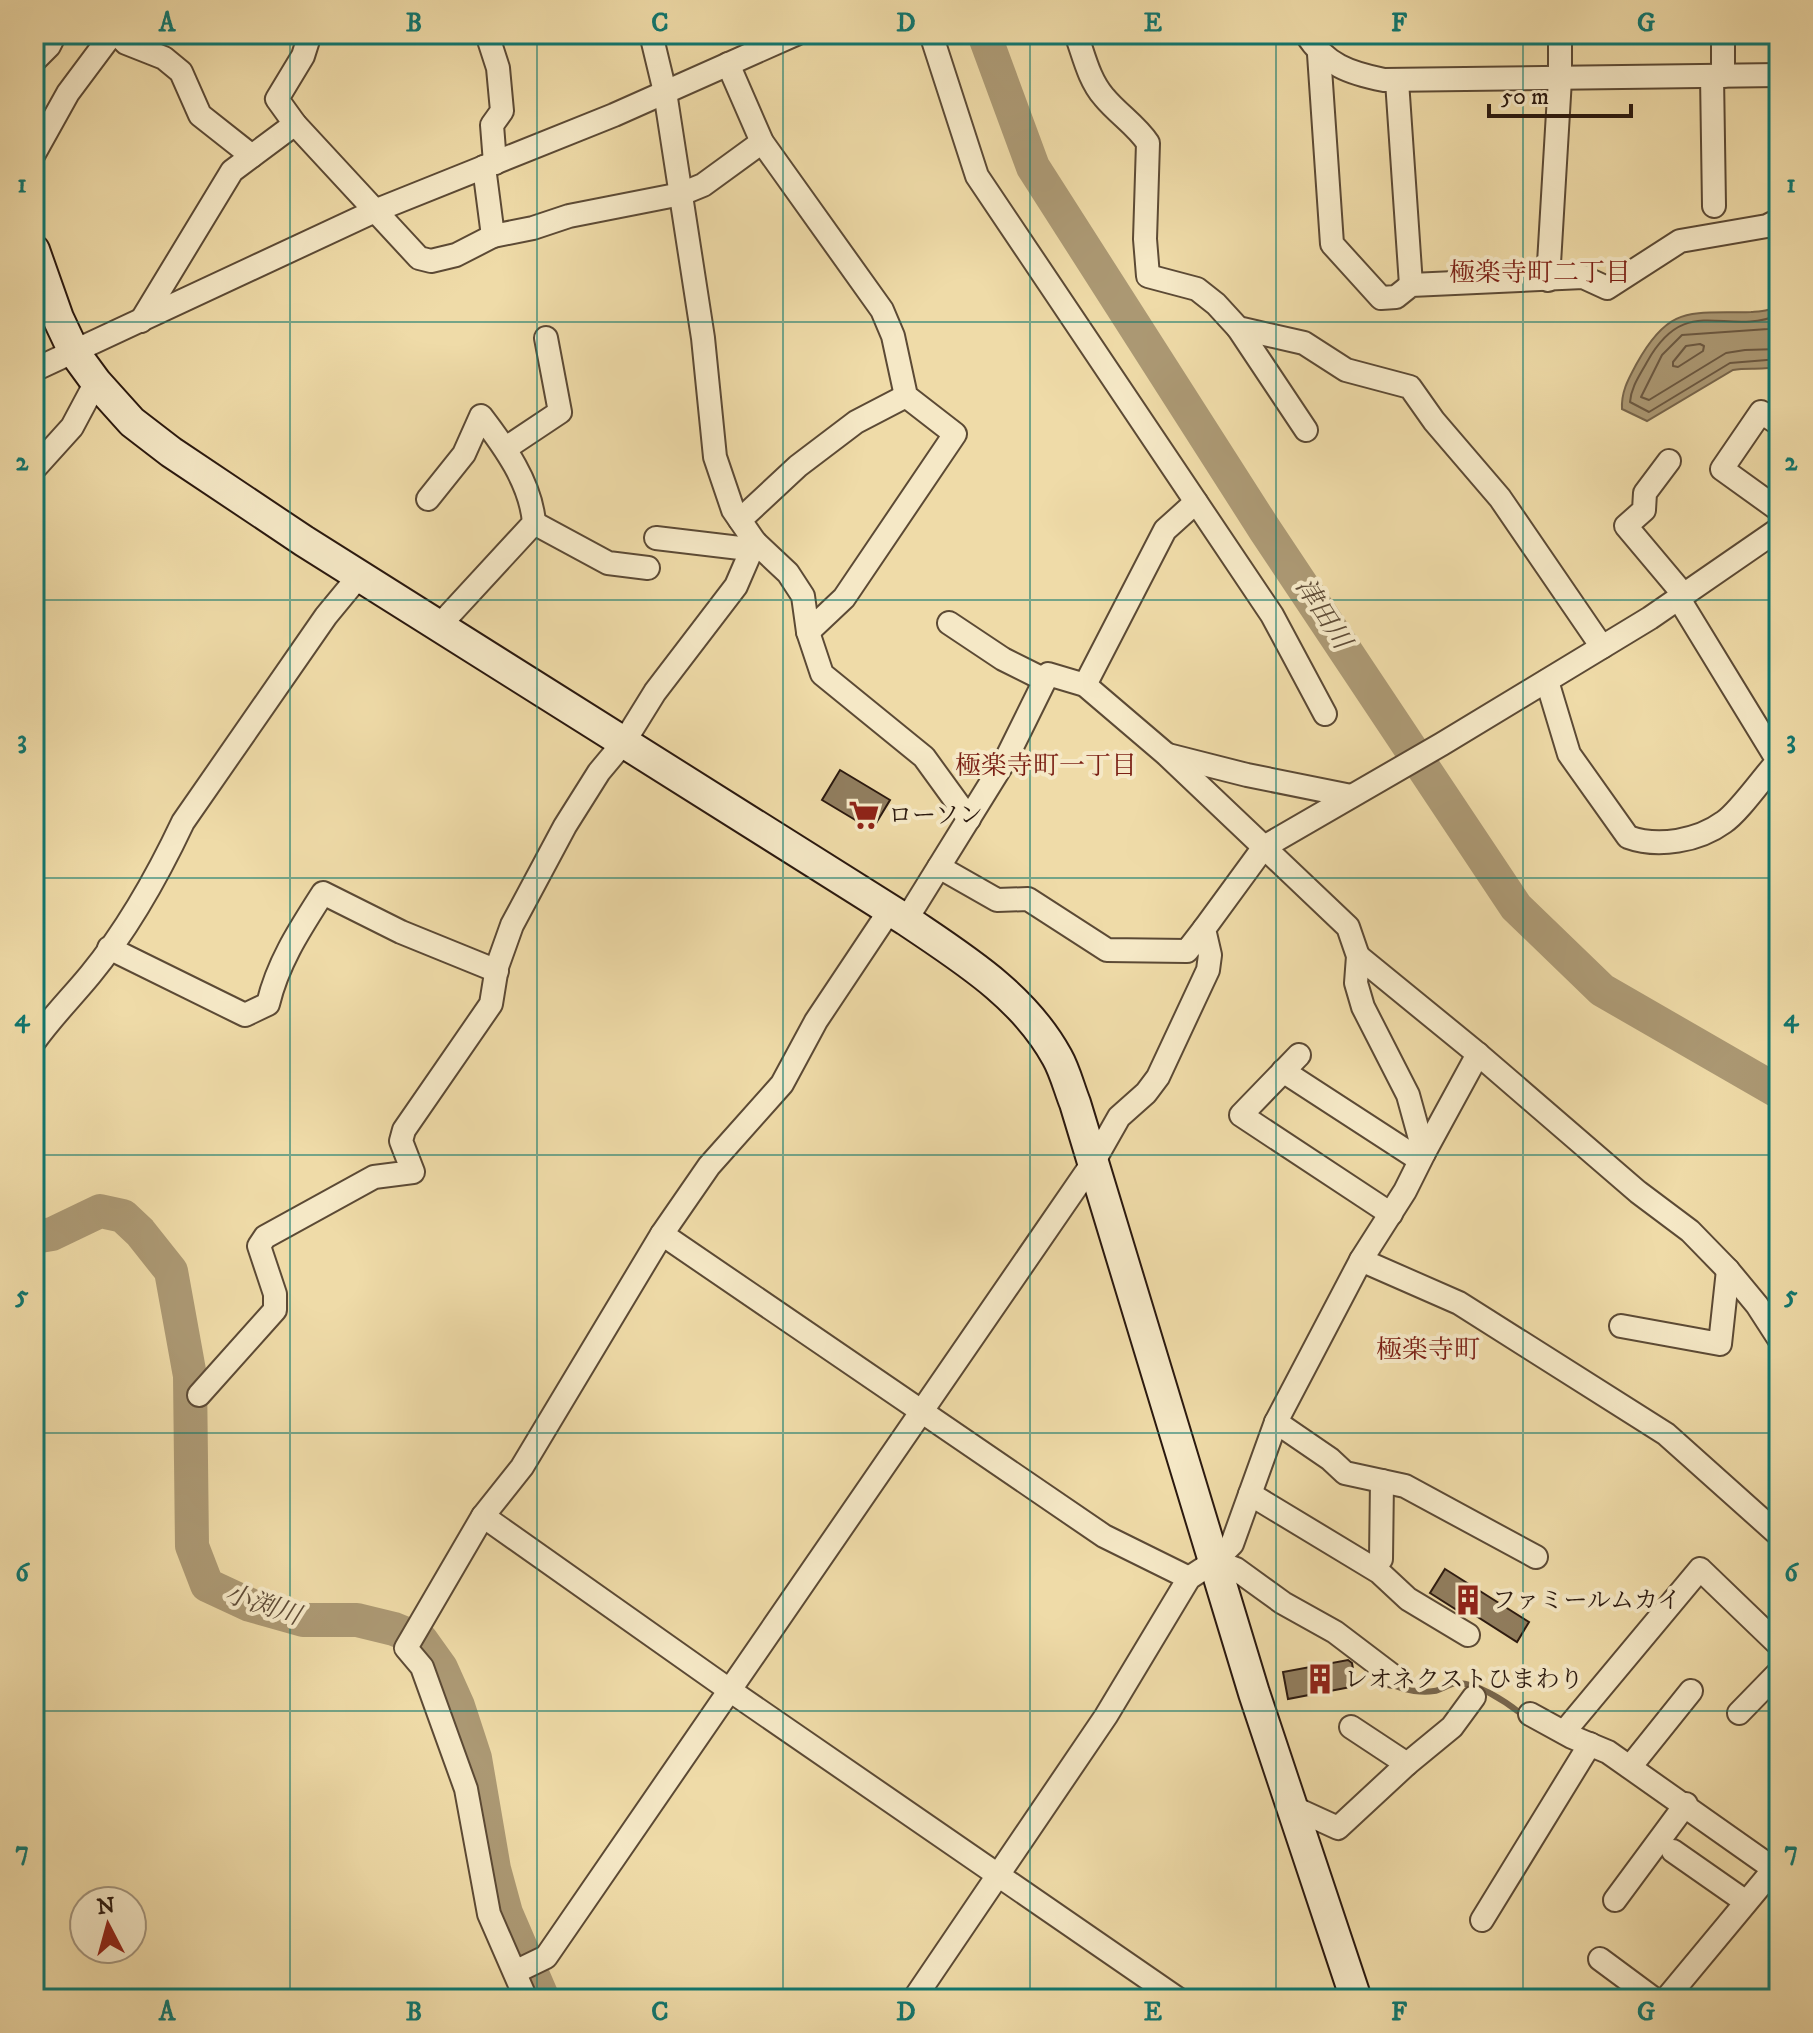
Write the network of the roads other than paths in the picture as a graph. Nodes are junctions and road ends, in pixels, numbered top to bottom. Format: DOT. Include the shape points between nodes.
graph roads {
  1 [pos="55,34"];
  2 [pos="114,34"];
  3 [pos="310,34"];
  4 [pos="487,34"];
  5 [pos="651,34"];
  6 [pos="796,34"];
  7 [pos="931,34"];
  8 [pos="1076,34"];
  9 [pos="1306,34"];
  10 [pos="1560,34"];
  11 [pos="1723,34"];
  12 [pos="1319,54"];
  13 [pos="34,61"];
  14 [pos="728,64"];
  15 [pos="1779,75"];
  16 [pos="1717,76"];
  17 [pos="1560,79"];
  18 [pos="1397,81"];
  19 [pos="665,92"];
  20 [pos="295,124"];
  21 [pos="762,142"];
  22 [pos="34,154"];
  23 [pos="252,156"];
  24 [pos="490,165"];
  25 [pos="681,194"];
  26 [pos="1714,206"];
  27 [pos="377,210"];
  28 [pos="1779,220"];
  29 [pos="493,236"];
  30 [pos="34,250"];
  31 [pos="1548,280"];
  32 [pos="1411,285"];
  33 [pos="141,321"];
  34 [pos="1238,328"];
  35 [pos="546,338"];
  36 [pos="74,352"];
  37 [pos="34,370"];
  38 [pos="96,382"];
  39 [pos="906,396"];
  40 [pos="1779,424"];
  41 [pos="1306,430"];
  42 [pos="506,448"];
  43 [pos="1669,461"];
  44 [pos="34,469"];
  45 [pos="428,499"];
  46 [pos="1196,502"];
  47 [pos="1779,510"];
  48 [pos="740,520"];
  49 [pos="534,523"];
  50 [pos="1779,529"];
  51 [pos="656,538"];
  52 [pos="755,542"];
  53 [pos="648,568"];
  54 [pos="359,576"];
  55 [pos="1681,597"];
  56 [pos="949,623"];
  57 [pos="439,626"];
  58 [pos="808,632"];
  59 [pos="1602,647"];
  60 [pos="1045,680"];
  61 [pos="1547,681"];
  62 [pos="1085,685"];
  63 [pos="1325,714"];
  64 [pos="624,742"];
  65 [pos="1167,755"];
  66 [pos="1778,761"];
  67 [pos="1351,796"];
  68 [pos="969,819"];
  69 [pos="1264,847"];
  70 [pos="939,867"];
  71 [pos="898,915"];
  72 [pos="1204,929"];
  73 [pos="109,948"];
  74 [pos="1358,956"];
  75 [pos="497,971"];
  76 [pos="34,1042"];
  77 [pos="1478,1054"];
  78 [pos="1299,1055"];
  79 [pos="1283,1071"];
  80 [pos="1422,1156"];
  81 [pos="1094,1161"];
  82 [pos="1391,1214"];
  83 [pos="662,1234"];
  84 [pos="1361,1260"];
  85 [pos="1728,1270"];
  86 [pos="1621,1326"];
  87 [pos="1779,1339"];
  88 [pos="199,1395"];
  89 [pos="920,1411"];
  90 [pos="1276,1422"];
  91 [pos="1382,1481"];
  92 [pos="1250,1494"];
  93 [pos="483,1516"];
  94 [pos="1779,1535"];
  95 [pos="1536,1557"];
  96 [pos="1381,1559"];
  97 [pos="1215,1561"];
  98 [pos="1189,1578"];
  99 [pos="1468,1635"];
  100 [pos="1779,1645"];
  101 [pos="1779,1672"];
  102 [pos="1393,1676"];
  103 [pos="728,1689"];
  104 [pos="1691,1691"];
  105 [pos="1474,1697"];
  106 [pos="1739,1713"];
  107 [pos="1530,1714"];
  108 [pos="1351,1727"];
  109 [pos="1564,1732"];
  110 [pos="1590,1744"];
  111 [pos="1407,1764"];
  112 [pos="1630,1767"];
  113 [pos="1686,1804"];
  114 [pos="1292,1807"];
  115 [pos="1673,1851"];
  116 [pos="1777,1866"];
  117 [pos="998,1876"];
  118 [pos="1615,1900"];
  119 [pos="1746,1902"];
  120 [pos="1482,1920"];
  121 [pos="1600,1959"];
  122 [pos="515,1972"];
  123 [pos="526,1999"];
  124 [pos="914,1999"];
  125 [pos="1178,1999"];
  126 [pos="1356,1999"];
  127 [pos="1654,1999"];
  128 [pos="1666,1999"];
  1 -- 13 [label="street"];
  2 -- 22 [label="street" via="68,93"];
  2 -- 23 [label="street" via="181,72 200,115"];
  3 -- 20 [label="street" via="277,99"];
  4 -- 24 [label="street" via="498,68 502,111 492,125"];
  5 -- 19 [label="street"];
  6 -- 14 [label="street"];
  7 -- 46 [label="street" via="977,176"];
  8 -- 34 [label="street" via="1093,82 1148,143 1148,276 1197,289"];
  9 -- 12 [label="street"];
  10 -- 17 [label="street"];
  11 -- 16 [label="street"];
  12 -- 18 [label="street" via="1348,71"];
  12 -- 32 [label="street" via="1332,244 1381,298 1396,297"];
  14 -- 19 [label="street"];
  14 -- 21 [label="street"];
  15 -- 16 [label="street"];
  16 -- 17 [label="street"];
  16 -- 26 [label="street"];
  17 -- 18 [label="street"];
  17 -- 31 [label="street"];
  18 -- 32 [label="street"];
  19 -- 24 [label="street"];
  19 -- 25 [label="street"];
  20 -- 23 [label="street"];
  20 -- 27 [label="street"];
  21 -- 25 [label="street" via="703,185"];
  21 -- 39 [label="street" via="882,310"];
  23 -- 33 [label="street" via="232,171"];
  24 -- 27 [label="street"];
  24 -- 29 [label="street"];
  25 -- 29 [label="street"];
  25 -- 48 [label="street" via="715,457"];
  27 -- 29 [label="street" via="419,258 431,261"];
  27 -- 33 [label="street"];
  28 -- 31 [label="street" via="1680,241 1607,288 1583,277"];
  30 -- 36 [label="street"];
  31 -- 32 [label="street"];
  33 -- 36 [label="street"];
  34 -- 41 [label="street"];
  34 -- 59 [label="street" via="1304,343 1346,370 1410,387 1500,498"];
  35 -- 42 [label="street" via="560,374 560,412"];
  36 -- 37 [label="street"];
  36 -- 38 [label="street"];
  38 -- 44 [label="street" via="72,427"];
  38 -- 54 [label="street" via="132,422 171,452"];
  39 -- 48 [label="street" via="856,422"];
  39 -- 58 [label="street" via="955,434 844,598"];
  40 -- 47 [label="street" via="1761,412 1722,469"];
  42 -- 45 [label="street" via="481,416 464,454"];
  42 -- 49 [label="street" via="533,505"];
  43 -- 55 [label="street" via="1645,493 1644,510 1626,526"];
  46 -- 62 [label="street" via="1165,530"];
  46 -- 63 [label="street" via="1272,615"];
  48 -- 52 [label="street"];
  49 -- 53 [label="street" via="606,567"];
  49 -- 57 [label="street"];
  50 -- 55 [label="street"];
  51 -- 52 [label="street" via="740,548"];
  52 -- 58 [label="street" via="788,573 803,596"];
  52 -- 64 [label="street" via="736,586"];
  54 -- 57 [label="street"];
  54 -- 73 [label="street" via="183,822"];
  55 -- 59 [label="street"];
  55 -- 66 [label="street"];
  56 -- 60 [label="street"];
  57 -- 64 [label="street"];
  58 -- 68 [label="street" via="822,674 924,757"];
  59 -- 61 [label="street"];
  60 -- 62 [label="street" via="1048,674"];
  60 -- 68 [label="street"];
  61 -- 66 [label="street" via="1569,754 1628,837 1643,842 1684,840 1724,822"];
  61 -- 67 [label="street"];
  62 -- 65 [label="street"];
  64 -- 71 [label="street"];
  64 -- 75 [label="street" via="565,826 512,925"];
  65 -- 67 [label="street"];
  65 -- 69 [label="street"];
  67 -- 69 [label="street"];
  68 -- 70 [label="street"];
  69 -- 72 [label="street"];
  69 -- 74 [label="street" via="1348,927"];
  70 -- 71 [label="street"];
  70 -- 72 [label="street" via="997,900 1028,899 1107,950 1187,951"];
  71 -- 81 [label="street" via="992,979 1029,1019 1057,1057"];
  71 -- 83 [label="street" via="816,1021 782,1084 709,1166"];
  72 -- 81 [label="street" via="1208,970 1158,1077 1119,1117"];
  73 -- 75 [label="street" via="245,1015 268,1004 275,975 323,893"];
  73 -- 76 [label="street"];
  74 -- 77 [label="street"];
  74 -- 80 [label="street" via="1356,983 1363,1007 1408,1095"];
  75 -- 88 [label="street" via="491,1004 404,1130 401,1141 413,1172 374,1177 265,1237 259,1246 275,1310"];
  77 -- 80 [label="street"];
  77 -- 85 [label="street" via="1690,1231"];
  78 -- 79 [label="street"];
  79 -- 80 [label="street"];
  79 -- 82 [label="street" via="1241,1115"];
  80 -- 82 [label="street"];
  81 -- 89 [label="street"];
  81 -- 97 [label="street"];
  82 -- 84 [label="street"];
  83 -- 89 [label="street"];
  83 -- 93 [label="street" via="522,1467"];
  84 -- 90 [label="street"];
  84 -- 94 [label="street" via="1459,1303 1666,1434"];
  85 -- 86 [label="street" via="1720,1344"];
  85 -- 87 [label="street"];
  89 -- 98 [label="street" via="1104,1536"];
  89 -- 103 [label="street"];
  90 -- 91 [label="street" via="1345,1473"];
  90 -- 92 [label="street"];
  91 -- 95 [label="street" via="1405,1486"];
  91 -- 96 [label="street"];
  92 -- 97 [label="street" via="1232,1544"];
  92 -- 99 [label="street" via="1339,1558 1379,1572 1404,1606"];
  93 -- 103 [label="street"];
  93 -- 122 [label="street" via="406,1648 422,1667 466,1789 489,1914"];
  97 -- 98 [label="street"];
  97 -- 102 [label="street" via="1236,1569 1283,1603 1312,1610"];
  97 -- 114 [label="street"];
  98 -- 117 [label="street" via="1106,1716"];
  100 -- 109 [label="street" via="1700,1569"];
  101 -- 106 [label="street"];
  103 -- 117 [label="street"];
  103 -- 122 [label="street" via="546,1957"];
  104 -- 112 [label="street"];
  105 -- 111 [label="street"];
  107 -- 109 [label="street"];
  108 -- 111 [label="street"];
  109 -- 110 [label="street"];
  110 -- 112 [label="street"];
  110 -- 120 [label="street"];
  111 -- 114 [label="street" via="1338,1828"];
  112 -- 113 [label="street"];
  113 -- 116 [label="street"];
  113 -- 118 [label="street"];
  114 -- 126 [label="street"];
  115 -- 119 [label="street"];
  116 -- 119 [label="street"];
  117 -- 124 [label="street"];
  117 -- 125 [label="street"];
  119 -- 128 [label="street"];
  121 -- 127 [label="street"];
  122 -- 123 [label="street"];
}
